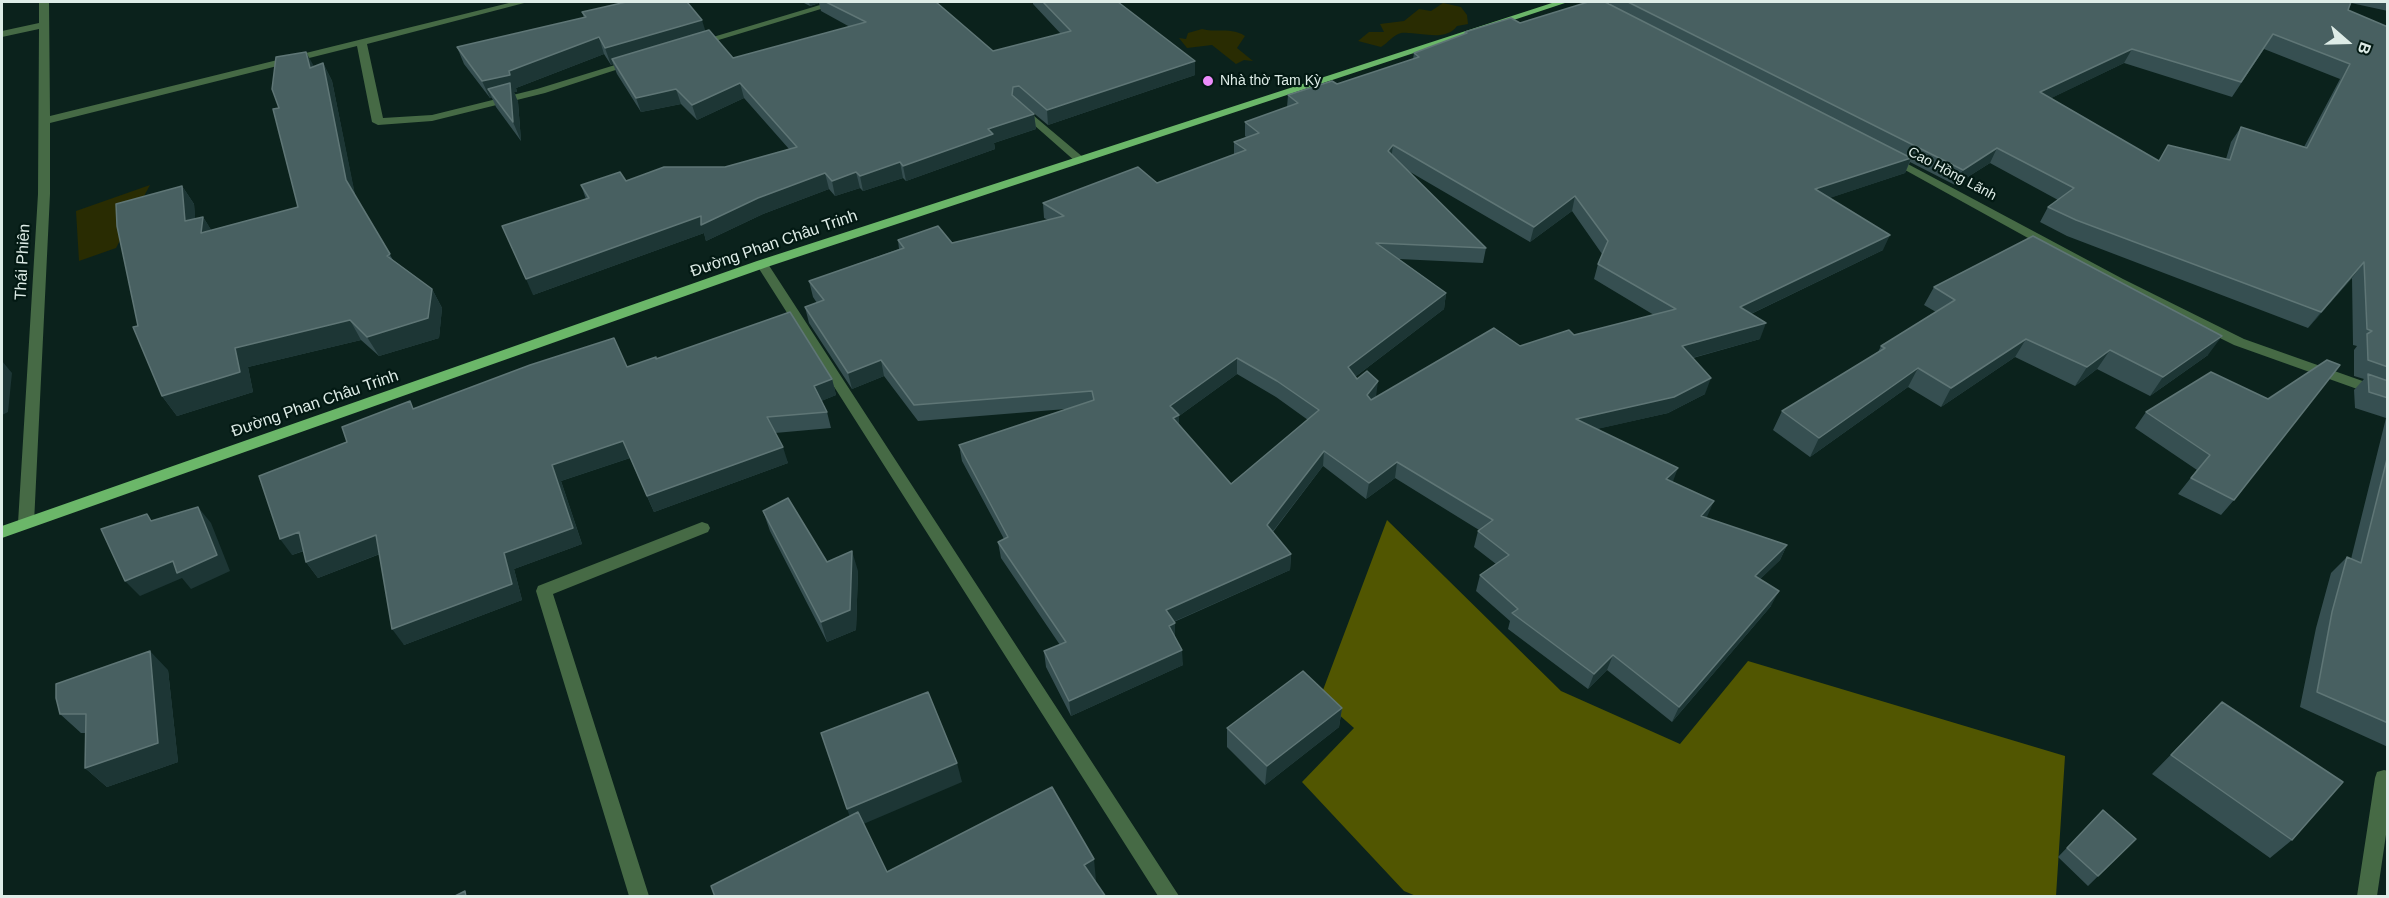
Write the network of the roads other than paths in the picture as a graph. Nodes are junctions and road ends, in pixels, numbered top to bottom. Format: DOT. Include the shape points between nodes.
graph roads {
  1 [pos="45,2"];
  2 [pos="523,2"];
  3 [pos="839,2"];
  4 [pos="1563,2"];
  5 [pos="43,25"];
  6 [pos="2,34"];
  7 [pos="362,44"];
  8 [pos="688,46"];
  9 [pos="643,60"];
  10 [pos="1018,106"];
  11 [pos="44,121"];
  12 [pos="1883,154"];
  13 [pos="1080,160"];
  14 [pos="762,264"];
  15 [pos="2388,395"];
  16 [pos="26,523"];
  17 [pos="702,528"];
  18 [pos="2,532"];
  19 [pos="2384,778"];
  20 [pos="639,897"];
  21 [pos="1169,897"];
  22 [pos="2367,897"];
  1 -- 5 [label="street, Thái Phiên"];
  2 -- 7 [label="street"];
  3 -- 8 [label="street"];
  4 -- 13 [label="main road, Đường Phan Châu Trinh"];
  5 -- 6 [label="street"];
  5 -- 11 [label="street, Thái Phiên"];
  7 -- 9 [label="street" via="378,122 432,118"];
  7 -- 11 [label="street"];
  10 -- 13 [label="street"];
  11 -- 16 [label="street, Thái Phiên" via="44,194"];
  12 -- 15 [label="street, Cao Hồng Lãnh" via="2118,282 2239,342"];
  13 -- 14 [label="main road, Đường Phan Châu Trinh"];
  14 -- 16 [label="main road, Đường Phan Châu Trinh"];
  14 -- 21 [label="street"];
  16 -- 18 [label="main road, Đường Phan Châu Trinh"];
  17 -- 20 [label="street" via="544,591"];
  19 -- 22 [label="street"];
}
